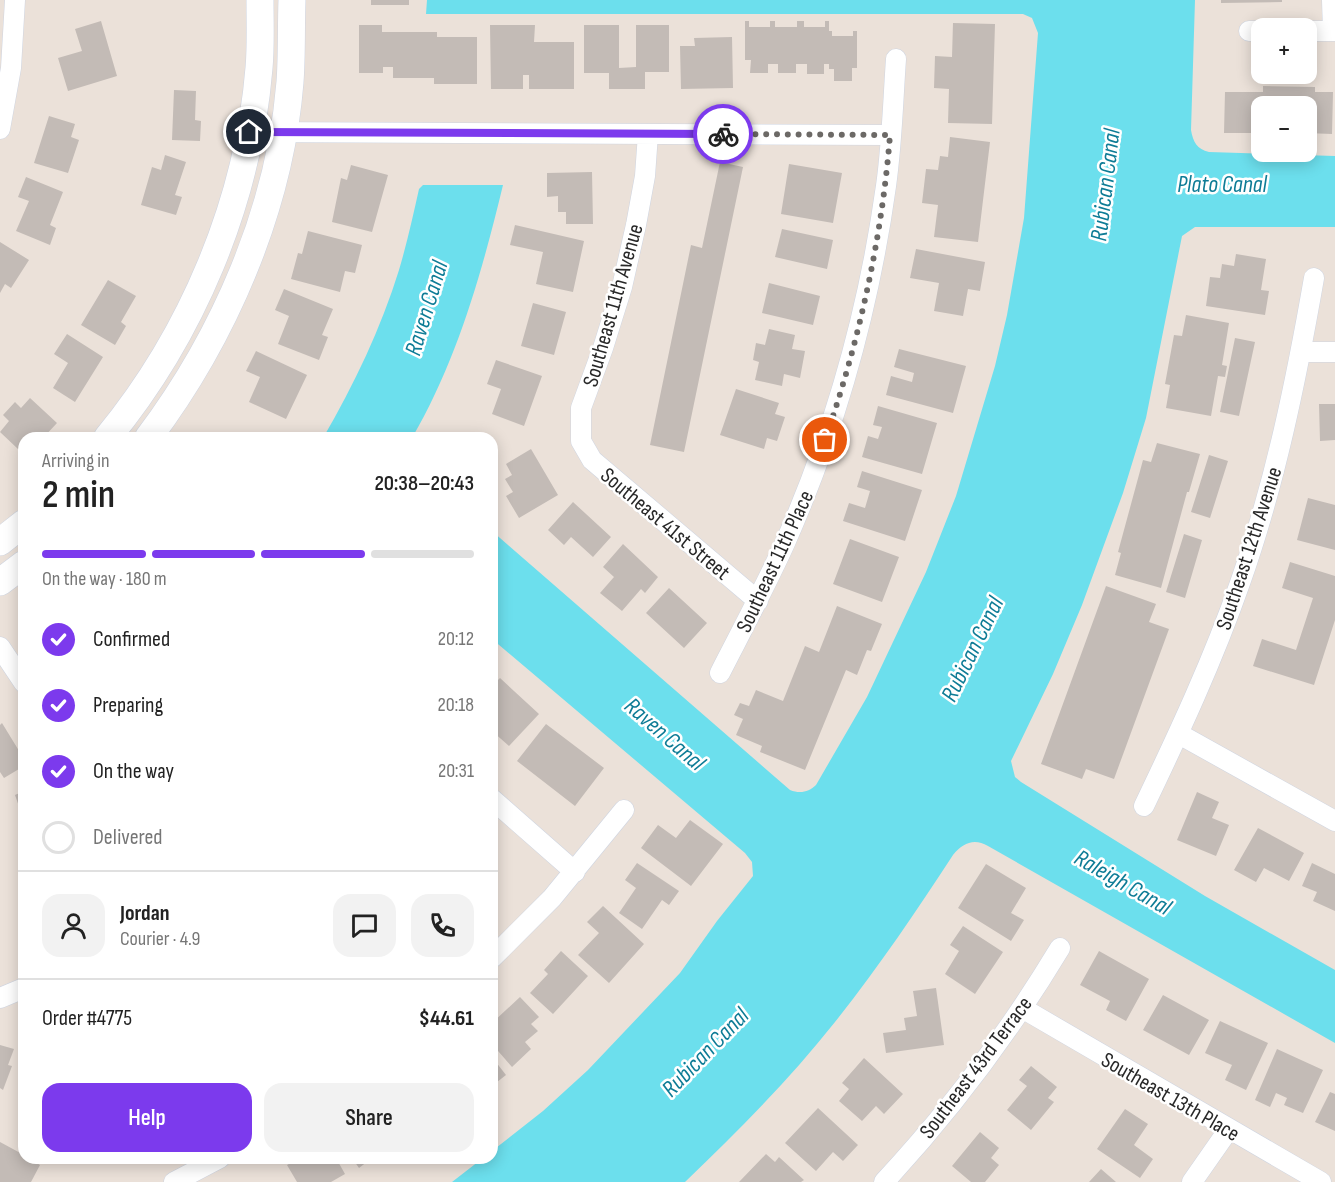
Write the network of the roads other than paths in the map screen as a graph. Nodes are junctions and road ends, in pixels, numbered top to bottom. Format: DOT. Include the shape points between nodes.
graph roads {
  1 [pos="15,0"];
  2 [pos="260,0"];
  3 [pos="292,0"];
  4 [pos="1332,0"];
  5 [pos="1334,30"];
  6 [pos="1317,31"];
  7 [pos="896,59"];
  8 [pos="0,129"];
  9 [pos="249,132"];
  10 [pos="282,132"];
  11 [pos="648,134"];
  12 [pos="890,135"];
  13 [pos="1314,278"];
  14 [pos="1301,352"];
  15 [pos="1335,352"];
  16 [pos="113,432"];
  17 [pos="152,432"];
  18 [pos="581,441"];
  19 [pos="18,528"];
  20 [pos="0,542"];
  21 [pos="18,568"];
  22 [pos="0,582"];
  23 [pos="758,601"];
  24 [pos="0,647"];
  25 [pos="720,673"];
  26 [pos="18,674"];
  27 [pos="1179,734"];
  28 [pos="498,804"];
  29 [pos="1144,806"];
  30 [pos="624,810"];
  31 [pos="1335,821"];
  32 [pos="575,872"];
  33 [pos="1060,948"];
  34 [pos="498,952"];
  35 [pos="18,991"];
  36 [pos="0,999"];
  37 [pos="1022,1008"];
  38 [pos="1229,1129"];
  39 [pos="208,1164"];
  40 [pos="174,1182"];
  41 [pos="884,1182"];
  42 [pos="1192,1182"];
  43 [pos="1321,1182"];
  1 -- 8 [label="street" via="11,68"];
  2 -- 9 [label="main road" via="259,68"];
  3 -- 10 [label="main road" via="290,83"];
  4 -- 5 [label="street"];
  5 -- 6 [label="street"];
  7 -- 12 [label="street, Southeast 11th Place"];
  9 -- 10 [label="street"];
  9 -- 16 [label="main road" via="230,208 203,282 167,352"];
  10 -- 11 [label="street"];
  10 -- 17 [label="main road" via="259,227 228,305 197,365"];
  11 -- 12 [label="street"];
  11 -- 18 [label="street, Southeast 11th Avenue" via="636,225 622,287 581,408"];
  12 -- 23 [label="street, Southeast 11th Place" via="881,219 851,357 810,481"];
  13 -- 14 [label="street, Southeast 12th Avenue"];
  14 -- 15 [label="street"];
  14 -- 27 [label="street, Southeast 12th Avenue" via="1272,480 1241,581"];
  18 -- 23 [label="street, Southeast 41st Street" via="592,460"];
  19 -- 20 [label="main road"];
  21 -- 22 [label="main road"];
  23 -- 25 [label="street, Southeast 11th Place"];
  24 -- 26 [label="street"];
  27 -- 29 [label="street, Southeast 12th Avenue"];
  27 -- 31 [label="street"];
  28 -- 32 [label="street"];
  30 -- 32 [label="street"];
  32 -- 34 [label="street"];
  33 -- 37 [label="street, Southeast 43rd Terrace"];
  35 -- 36 [label="street"];
  37 -- 38 [label="street, Southeast 13th Place"];
  37 -- 41 [label="street, Southeast 43rd Terrace"];
  38 -- 42 [label="street"];
  38 -- 43 [label="street, Southeast 13th Place"];
  39 -- 40 [label="street"];
}
